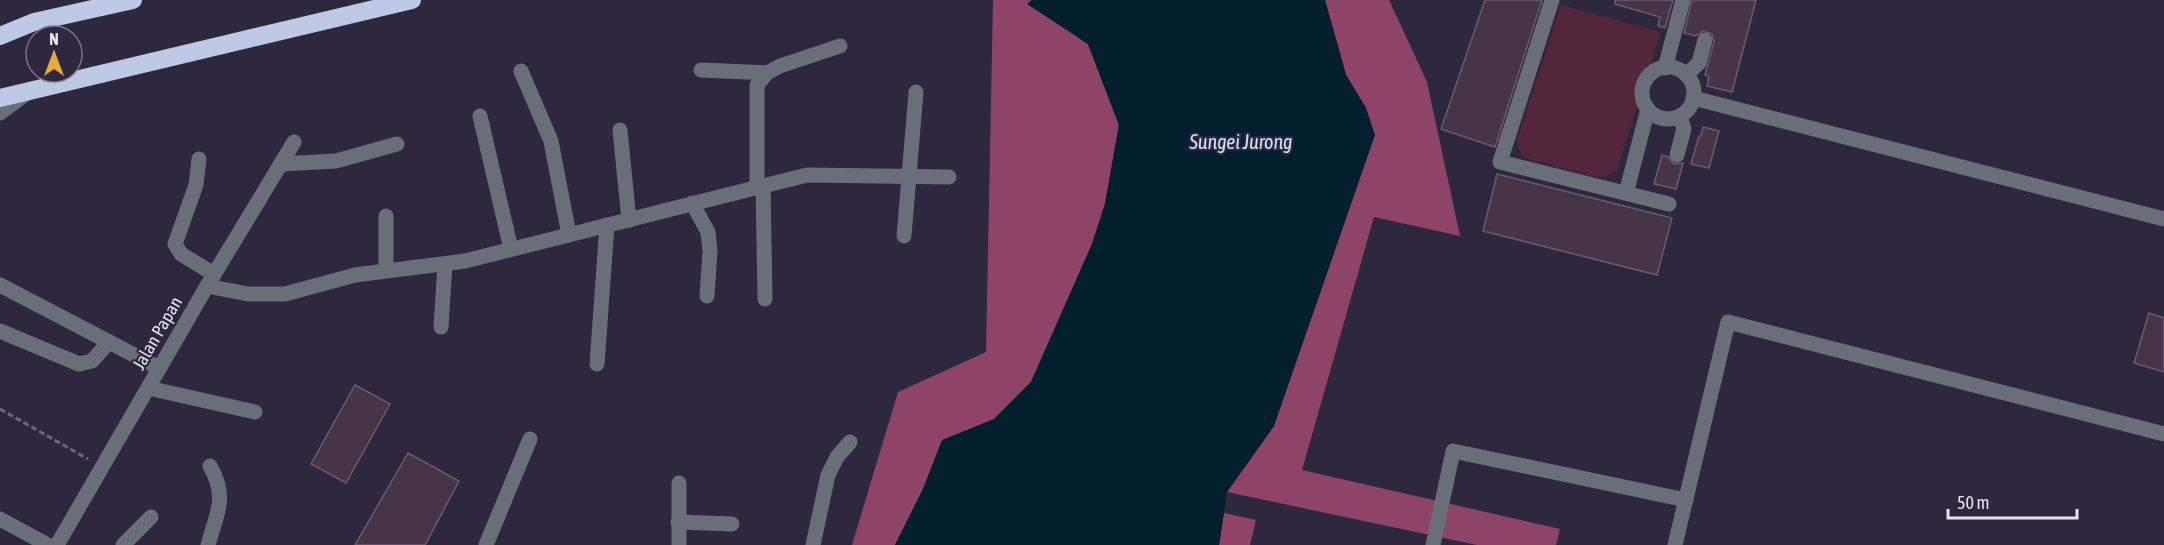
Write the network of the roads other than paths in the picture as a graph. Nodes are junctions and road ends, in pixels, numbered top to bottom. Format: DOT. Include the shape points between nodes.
graph roads {
  1 [pos="133,0"];
  2 [pos="412,0"];
  3 [pos="1552,0"];
  4 [pos="1683,0"];
  5 [pos="34,22"];
  6 [pos="0,27"];
  7 [pos="0,36"];
  8 [pos="1706,40"];
  9 [pos="840,46"];
  10 [pos="1665,68"];
  11 [pos="701,70"];
  12 [pos="521,71"];
  13 [pos="767,73"];
  14 [pos="1686,75"];
  15 [pos="30,91"];
  16 [pos="916,92"];
  17 [pos="0,98"];
  18 [pos="1693,98"];
  19 [pos="1648,109"];
  20 [pos="0,113"];
  21 [pos="480,116"];
  22 [pos="1680,116"];
  23 [pos="620,130"];
  24 [pos="294,141"];
  25 [pos="397,144"];
  26 [pos="1677,155"];
  27 [pos="199,159"];
  28 [pos="281,164"];
  29 [pos="910,176"];
  30 [pos="949,177"];
  31 [pos="760,186"];
  32 [pos="1626,193"];
  33 [pos="692,203"];
  34 [pos="1668,204"];
  35 [pos="386,216"];
  36 [pos="629,219"];
  37 [pos="2164,219"];
  38 [pos="607,225"];
  39 [pos="569,235"];
  40 [pos="904,236"];
  41 [pos="511,249"];
  42 [pos="445,264"];
  43 [pos="386,270"];
  44 [pos="210,280"];
  45 [pos="0,285"];
  46 [pos="707,296"];
  47 [pos="765,299"];
  48 [pos="441,327"];
  49 [pos="0,332"];
  50 [pos="109,342"];
  51 [pos="597,364"];
  52 [pos="159,368"];
  53 [pos="148,388"];
  54 [pos="255,412"];
  55 [pos="2164,434"];
  56 [pos="530,439"];
  57 [pos="850,442"];
  58 [pos="210,466"];
  59 [pos="679,483"];
  60 [pos="1686,500"];
  61 [pos="150,517"];
  62 [pos="0,519"];
  63 [pos="678,522"];
  64 [pos="732,524"];
  65 [pos="48,545"];
  66 [pos="57,545"];
  67 [pos="123,545"];
  68 [pos="208,545"];
  69 [pos="486,545"];
  70 [pos="679,545"];
  71 [pos="813,545"];
  72 [pos="1433,545"];
  73 [pos="1675,545"];
  1 -- 5 [label="highway"];
  2 -- 15 [label="highway"];
  3 -- 32 [label="street" via="1500,162"];
  4 -- 10 [label="street"];
  5 -- 6 [label="highway"];
  5 -- 7 [label="highway"];
  8 -- 14 [label="street" via="1699,63"];
  9 -- 13 [label="street"];
  10 -- 14 [label="street" via="1678,69"];
  10 -- 19 [label="street" via="1650,75 1644,84 1642,94"];
  11 -- 13 [label="street"];
  12 -- 39 [label="street" via="551,141"];
  13 -- 31 [label="street" via="758,85"];
  14 -- 18 [label="street" via="1692,82"];
  15 -- 17 [label="highway"];
  15 -- 20 [label="street"];
  16 -- 29 [label="street"];
  18 -- 22 [label="street"];
  18 -- 37 [label="street"];
  19 -- 22 [label="street" via="1660,118"];
  19 -- 32 [label="street"];
  21 -- 41 [label="street"];
  22 -- 26 [label="street" via="1684,129"];
  23 -- 36 [label="street"];
  24 -- 28 [label="street, Jalan Papan"];
  25 -- 28 [label="street" via="336,161"];
  27 -- 44 [label="street" via="196,185 175,244"];
  28 -- 44 [label="street, Jalan Papan"];
  29 -- 30 [label="street"];
  29 -- 31 [label="street" via="807,175"];
  29 -- 40 [label="street"];
  31 -- 33 [label="street"];
  31 -- 47 [label="street"];
  32 -- 34 [label="street"];
  33 -- 36 [label="street"];
  33 -- 46 [label="street" via="708,232"];
  35 -- 43 [label="street"];
  36 -- 38 [label="street"];
  38 -- 39 [label="street"];
  38 -- 51 [label="street"];
  39 -- 41 [label="street"];
  41 -- 42 [label="street"];
  42 -- 43 [label="street"];
  42 -- 48 [label="street"];
  43 -- 44 [label="street" via="285,294 248,294"];
  44 -- 52 [label="street, Jalan Papan"];
  45 -- 50 [label="street"];
  49 -- 50 [label="street" via="80,364 92,361"];
  50 -- 52 [label="street"];
  52 -- 53 [label="street, Jalan Papan"];
  53 -- 54 [label="street"];
  53 -- 66 [label="street, Jalan Papan"];
  55 -- 60 [label="street" via="1728,322"];
  56 -- 69 [label="street"];
  57 -- 71 [label="street" via="828,475"];
  58 -- 68 [label="street" via="221,497"];
  59 -- 63 [label="street"];
  60 -- 72 [label="street" via="1453,451"];
  60 -- 73 [label="street"];
  61 -- 67 [label="street"];
  62 -- 65 [label="street"];
  63 -- 64 [label="street"];
  63 -- 70 [label="street"];
}
